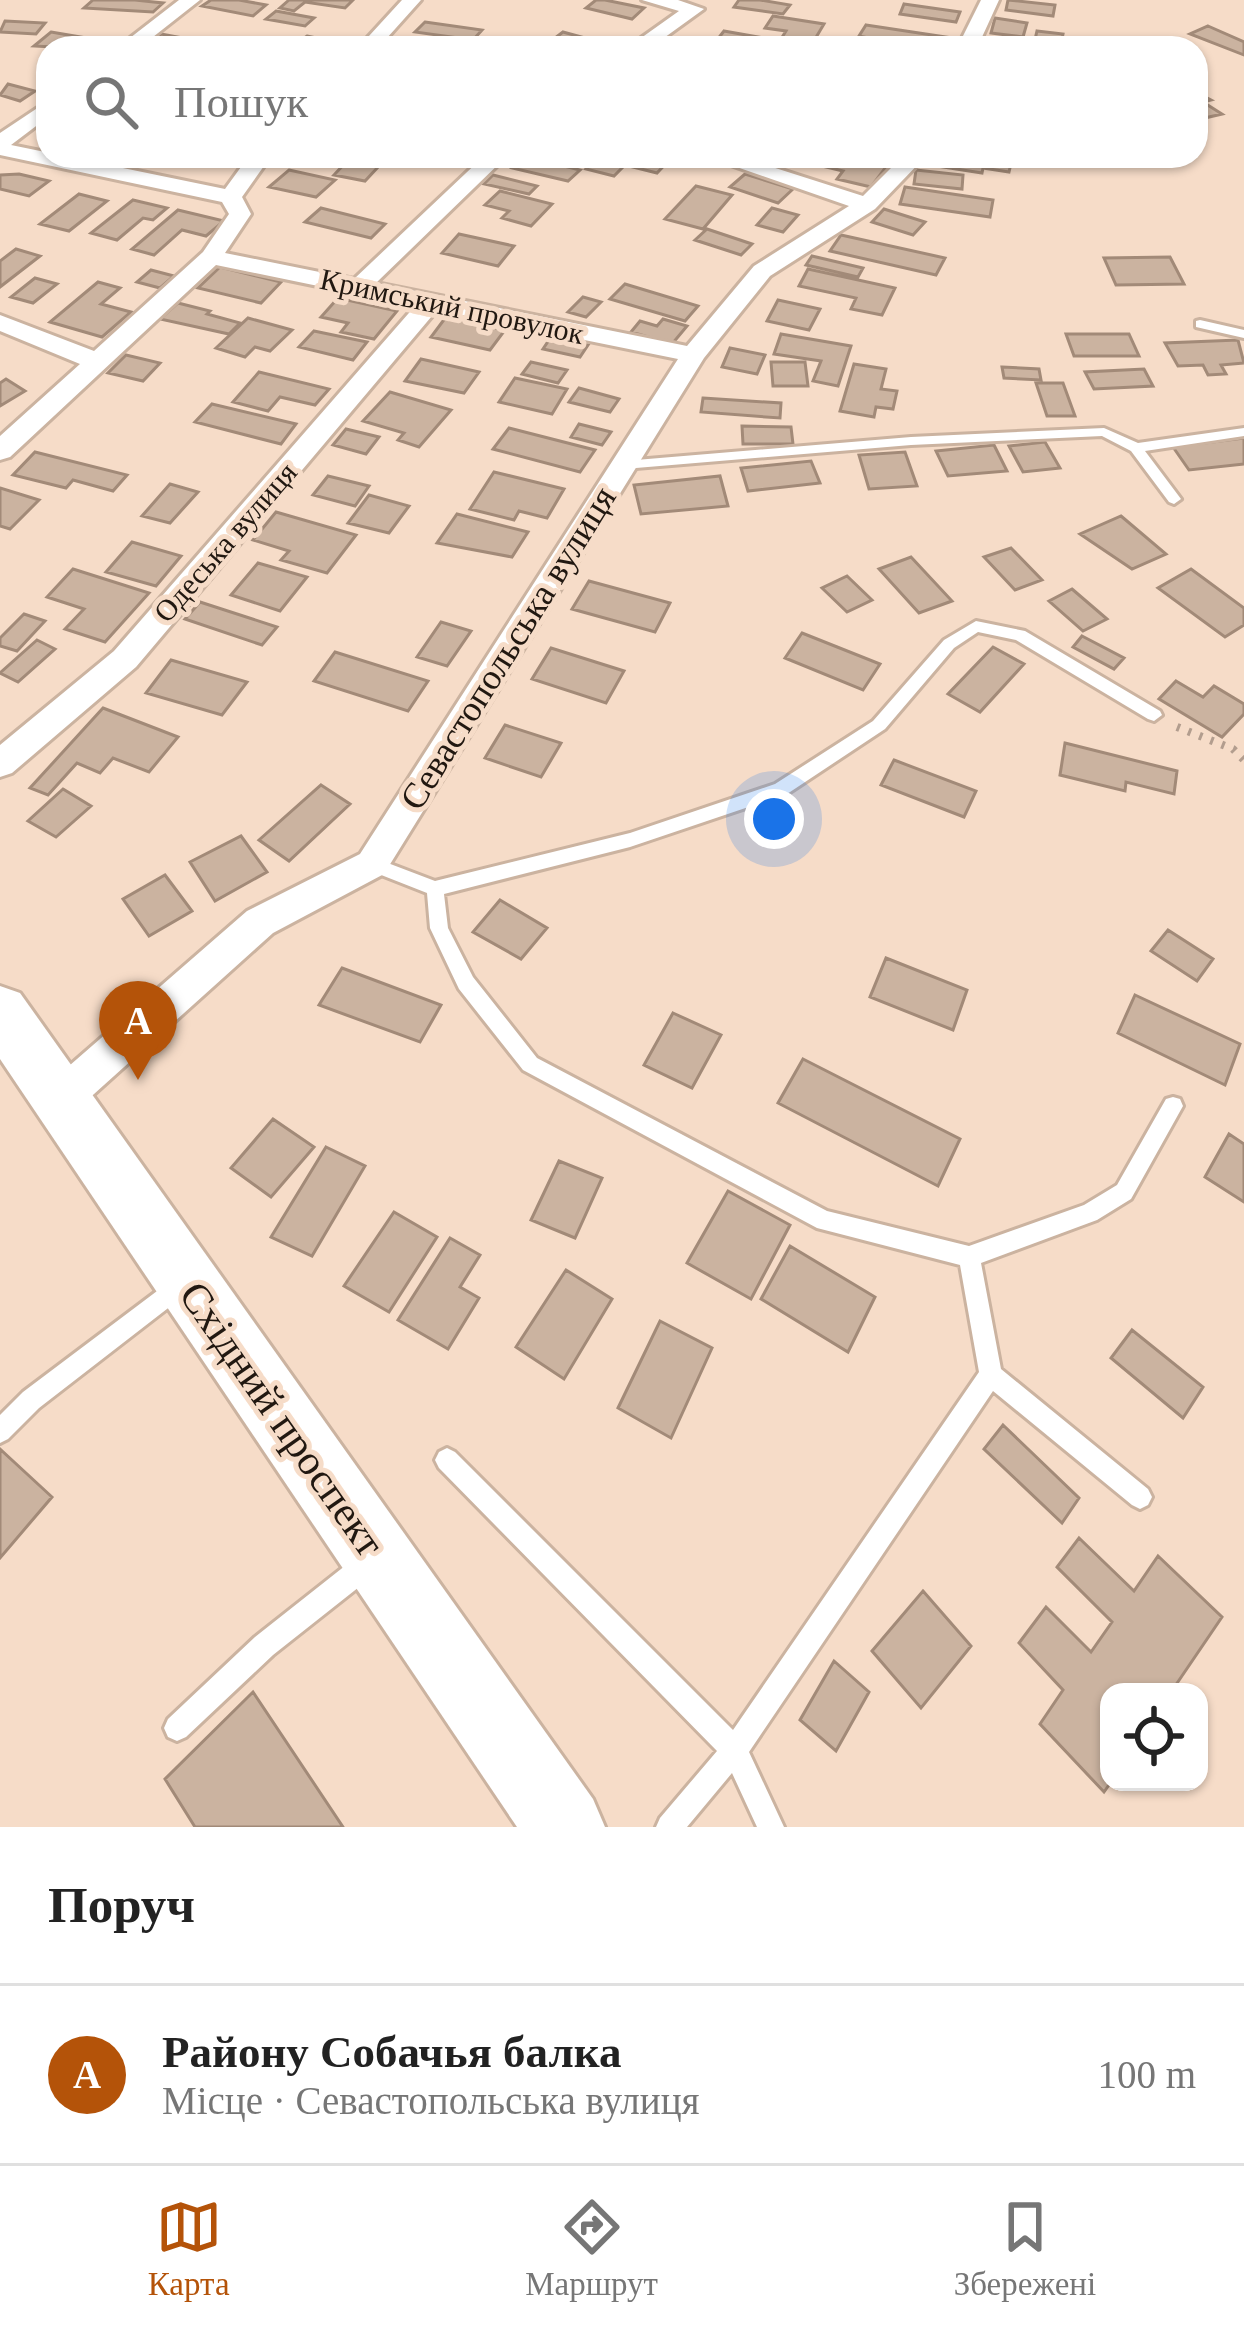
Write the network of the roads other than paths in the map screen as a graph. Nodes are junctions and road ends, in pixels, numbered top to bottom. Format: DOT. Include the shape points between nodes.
graph roads {
  1 [pos="191,0"];
  2 [pos="412,0"];
  3 [pos="651,0"];
  4 [pos="990,0"];
  5 [pos="701,4"];
  6 [pos="143,36"];
  7 [pos="379,36"];
  8 [pos="654,36"];
  9 [pos="973,36"];
  10 [pos="36,117"];
  11 [pos="0,146"];
  12 [pos="36,154"];
  13 [pos="100,168"];
  14 [pos="252,168"];
  15 [pos="483,168"];
  16 [pos="754,168"];
  17 [pos="903,168"];
  18 [pos="231,197"];
  19 [pos="867,204"];
  20 [pos="211,257"];
  21 [pos="359,287"];
  22 [pos="431,302"];
  23 [pos="0,322"];
  24 [pos="1200,324"];
  25 [pos="1244,334"];
  26 [pos="693,355"];
  27 [pos="98,362"];
  28 [pos="1244,432"];
  29 [pos="1136,448"];
  30 [pos="0,451"];
  31 [pos="624,465"];
  32 [pos="1174,499"];
  33 [pos="1154,715"];
  34 [pos="0,764"];
  35 [pos="373,864"];
  36 [pos="435,889"];
  37 [pos="0,1011"];
  38 [pos="60,1099"];
  39 [pos="1173,1106"];
  40 [pos="969,1257"];
  41 [pos="186,1280"];
  42 [pos="991,1375"];
  43 [pos="0,1431"];
  44 [pos="447,1460"];
  45 [pos="1140,1497"];
  46 [pos="377,1556"];
  47 [pos="177,1728"];
  48 [pos="735,1750"];
  49 [pos="565,1827"];
  50 [pos="669,1827"];
  51 [pos="771,1827"];
  1 -- 6 [label="street"];
  2 -- 7 [label="street"];
  3 -- 5 [label="street"];
  4 -- 9 [label="street"];
  5 -- 8 [label="street"];
  10 -- 11 [label="street"];
  11 -- 12 [label="street"];
  13 -- 18 [label="street"];
  14 -- 18 [label="street"];
  15 -- 21 [label="street"];
  16 -- 19 [label="street"];
  17 -- 19 [label="street, Севастопольська вулиця"];
  18 -- 20 [label="street" via="239,214"];
  19 -- 26 [label="street, Севастопольська вулиця" via="762,272"];
  20 -- 21 [label="street, Кримський провулок"];
  20 -- 27 [label="street"];
  21 -- 22 [label="street, Кримський провулок"];
  22 -- 26 [label="street, Кримський провулок"];
  22 -- 34 [label="street, Одеська вулиця" via="125,659"];
  23 -- 27 [label="street"];
  24 -- 25 [label="lane"];
  26 -- 31 [label="street, Севастопольська вулиця"];
  27 -- 30 [label="street"];
  28 -- 29 [label="lane"];
  29 -- 31 [label="lane" via="1104,432"];
  29 -- 32 [label="lane"];
  31 -- 35 [label="street, Севастопольська вулиця"];
  33 -- 36 [label="lane" via="1020,635 976,626 950,644 880,725 781,789 630,840"];
  35 -- 36 [label="lane"];
  35 -- 38 [label="street" via="260,922"];
  36 -- 40 [label="lane" via="439,928 466,983 530,1064 824,1221"];
  37 -- 38 [label="main road, Східний проспект"];
  38 -- 41 [label="main road, Східний проспект"];
  39 -- 40 [label="lane" via="1124,1192 1090,1213"];
  40 -- 42 [label="lane"];
  41 -- 43 [label="lane"];
  41 -- 46 [label="main road, Східний проспект"];
  42 -- 45 [label="lane"];
  42 -- 48 [label="lane"];
  44 -- 48 [label="lane"];
  46 -- 47 [label="lane"];
  46 -- 49 [label="main road, Східний проспект"];
  48 -- 50 [label="lane"];
  48 -- 51 [label="lane"];
}
